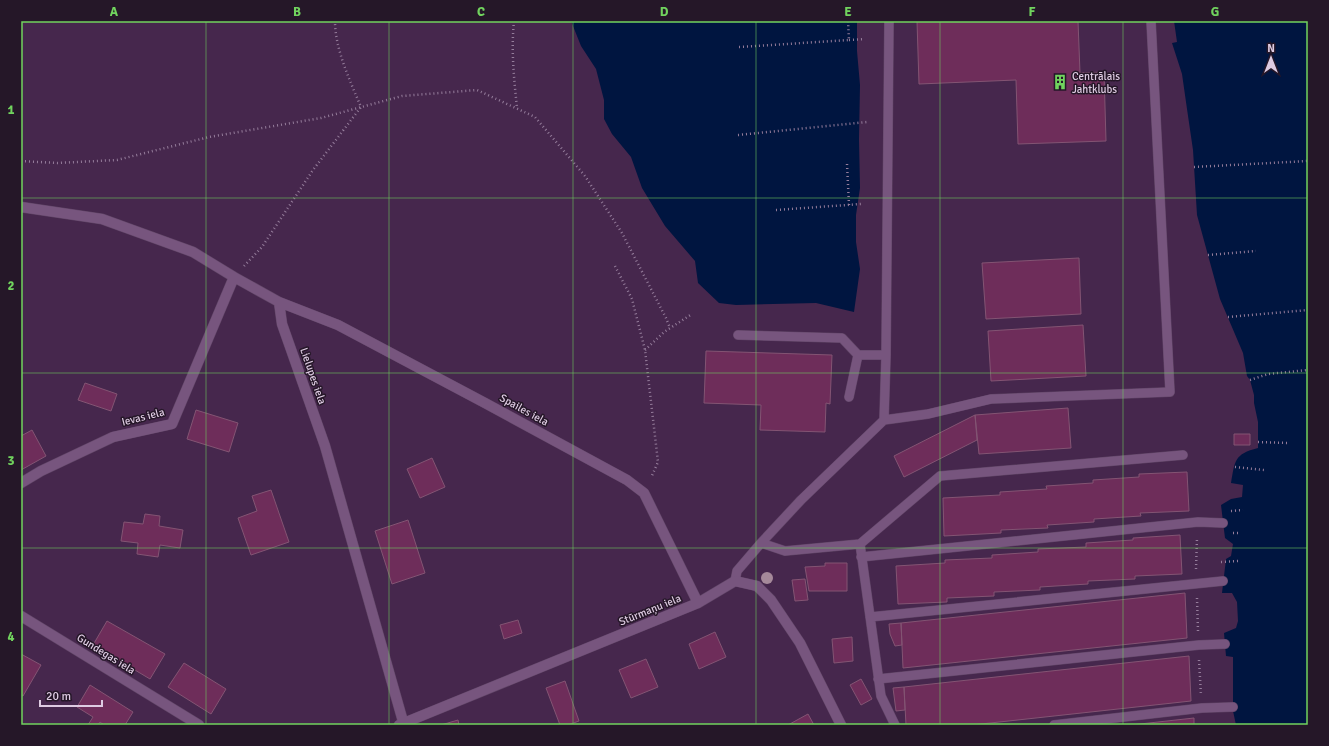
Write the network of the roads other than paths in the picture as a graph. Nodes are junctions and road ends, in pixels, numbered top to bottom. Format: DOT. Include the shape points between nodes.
graph roads {
  1 [pos="889,21"];
  2 [pos="1151,21"];
  3 [pos="21,207"];
  4 [pos="234,277"];
  5 [pos="279,302"];
  6 [pos="738,335"];
  7 [pos="858,355"];
  8 [pos="886,355"];
  9 [pos="848,397"];
  10 [pos="884,420"];
  11 [pos="1183,455"];
  12 [pos="21,483"];
  13 [pos="1223,523"];
  14 [pos="761,543"];
  15 [pos="860,544"];
  16 [pos="861,557"];
  17 [pos="735,581"];
  18 [pos="1223,581"];
  19 [pos="698,603"];
  20 [pos="21,616"];
  21 [pos="870,618"];
  22 [pos="1225,644"];
  23 [pos="878,679"];
  24 [pos="1233,707"];
  25 [pos="402,724"];
  26 [pos="199,725"];
  27 [pos="841,725"];
  28 [pos="895,725"];
  29 [pos="1054,725"];
  1 -- 8 [label="lane"];
  2 -- 10 [label="lane" via="1170,392 991,398 928,414"];
  3 -- 4 [label="street" via="102,219 192,252"];
  4 -- 5 [label="street"];
  4 -- 12 [label="street, Ievas iela" via="172,424 113,437"];
  5 -- 19 [label="street, Spailes iela" via="338,325 627,480 644,493"];
  5 -- 25 [label="street, Lielupes iela" via="282,324 325,446"];
  6 -- 7 [label="lane" via="842,338"];
  7 -- 8 [label="lane"];
  7 -- 9 [label="lane"];
  8 -- 10 [label="lane"];
  10 -- 14 [label="lane" via="801,500"];
  11 -- 15 [label="lane" via="940,476"];
  13 -- 16 [label="lane" via="1198,522"];
  14 -- 15 [label="lane" via="785,551"];
  14 -- 17 [label="lane" via="738,570"];
  15 -- 16 [label="lane"];
  16 -- 21 [label="lane"];
  17 -- 19 [label="street, Stūrmaņu iela"];
  17 -- 27 [label="street" via="757,586 771,600 800,643"];
  18 -- 21 [label="lane"];
  19 -- 25 [label="street, Stūrmaņu iela"];
  20 -- 26 [label="street, Gundegas iela"];
  21 -- 23 [label="lane"];
  22 -- 23 [label="lane"];
  23 -- 28 [label="lane" via="881,696"];
  24 -- 29 [label="lane" via="1202,708"];
}
